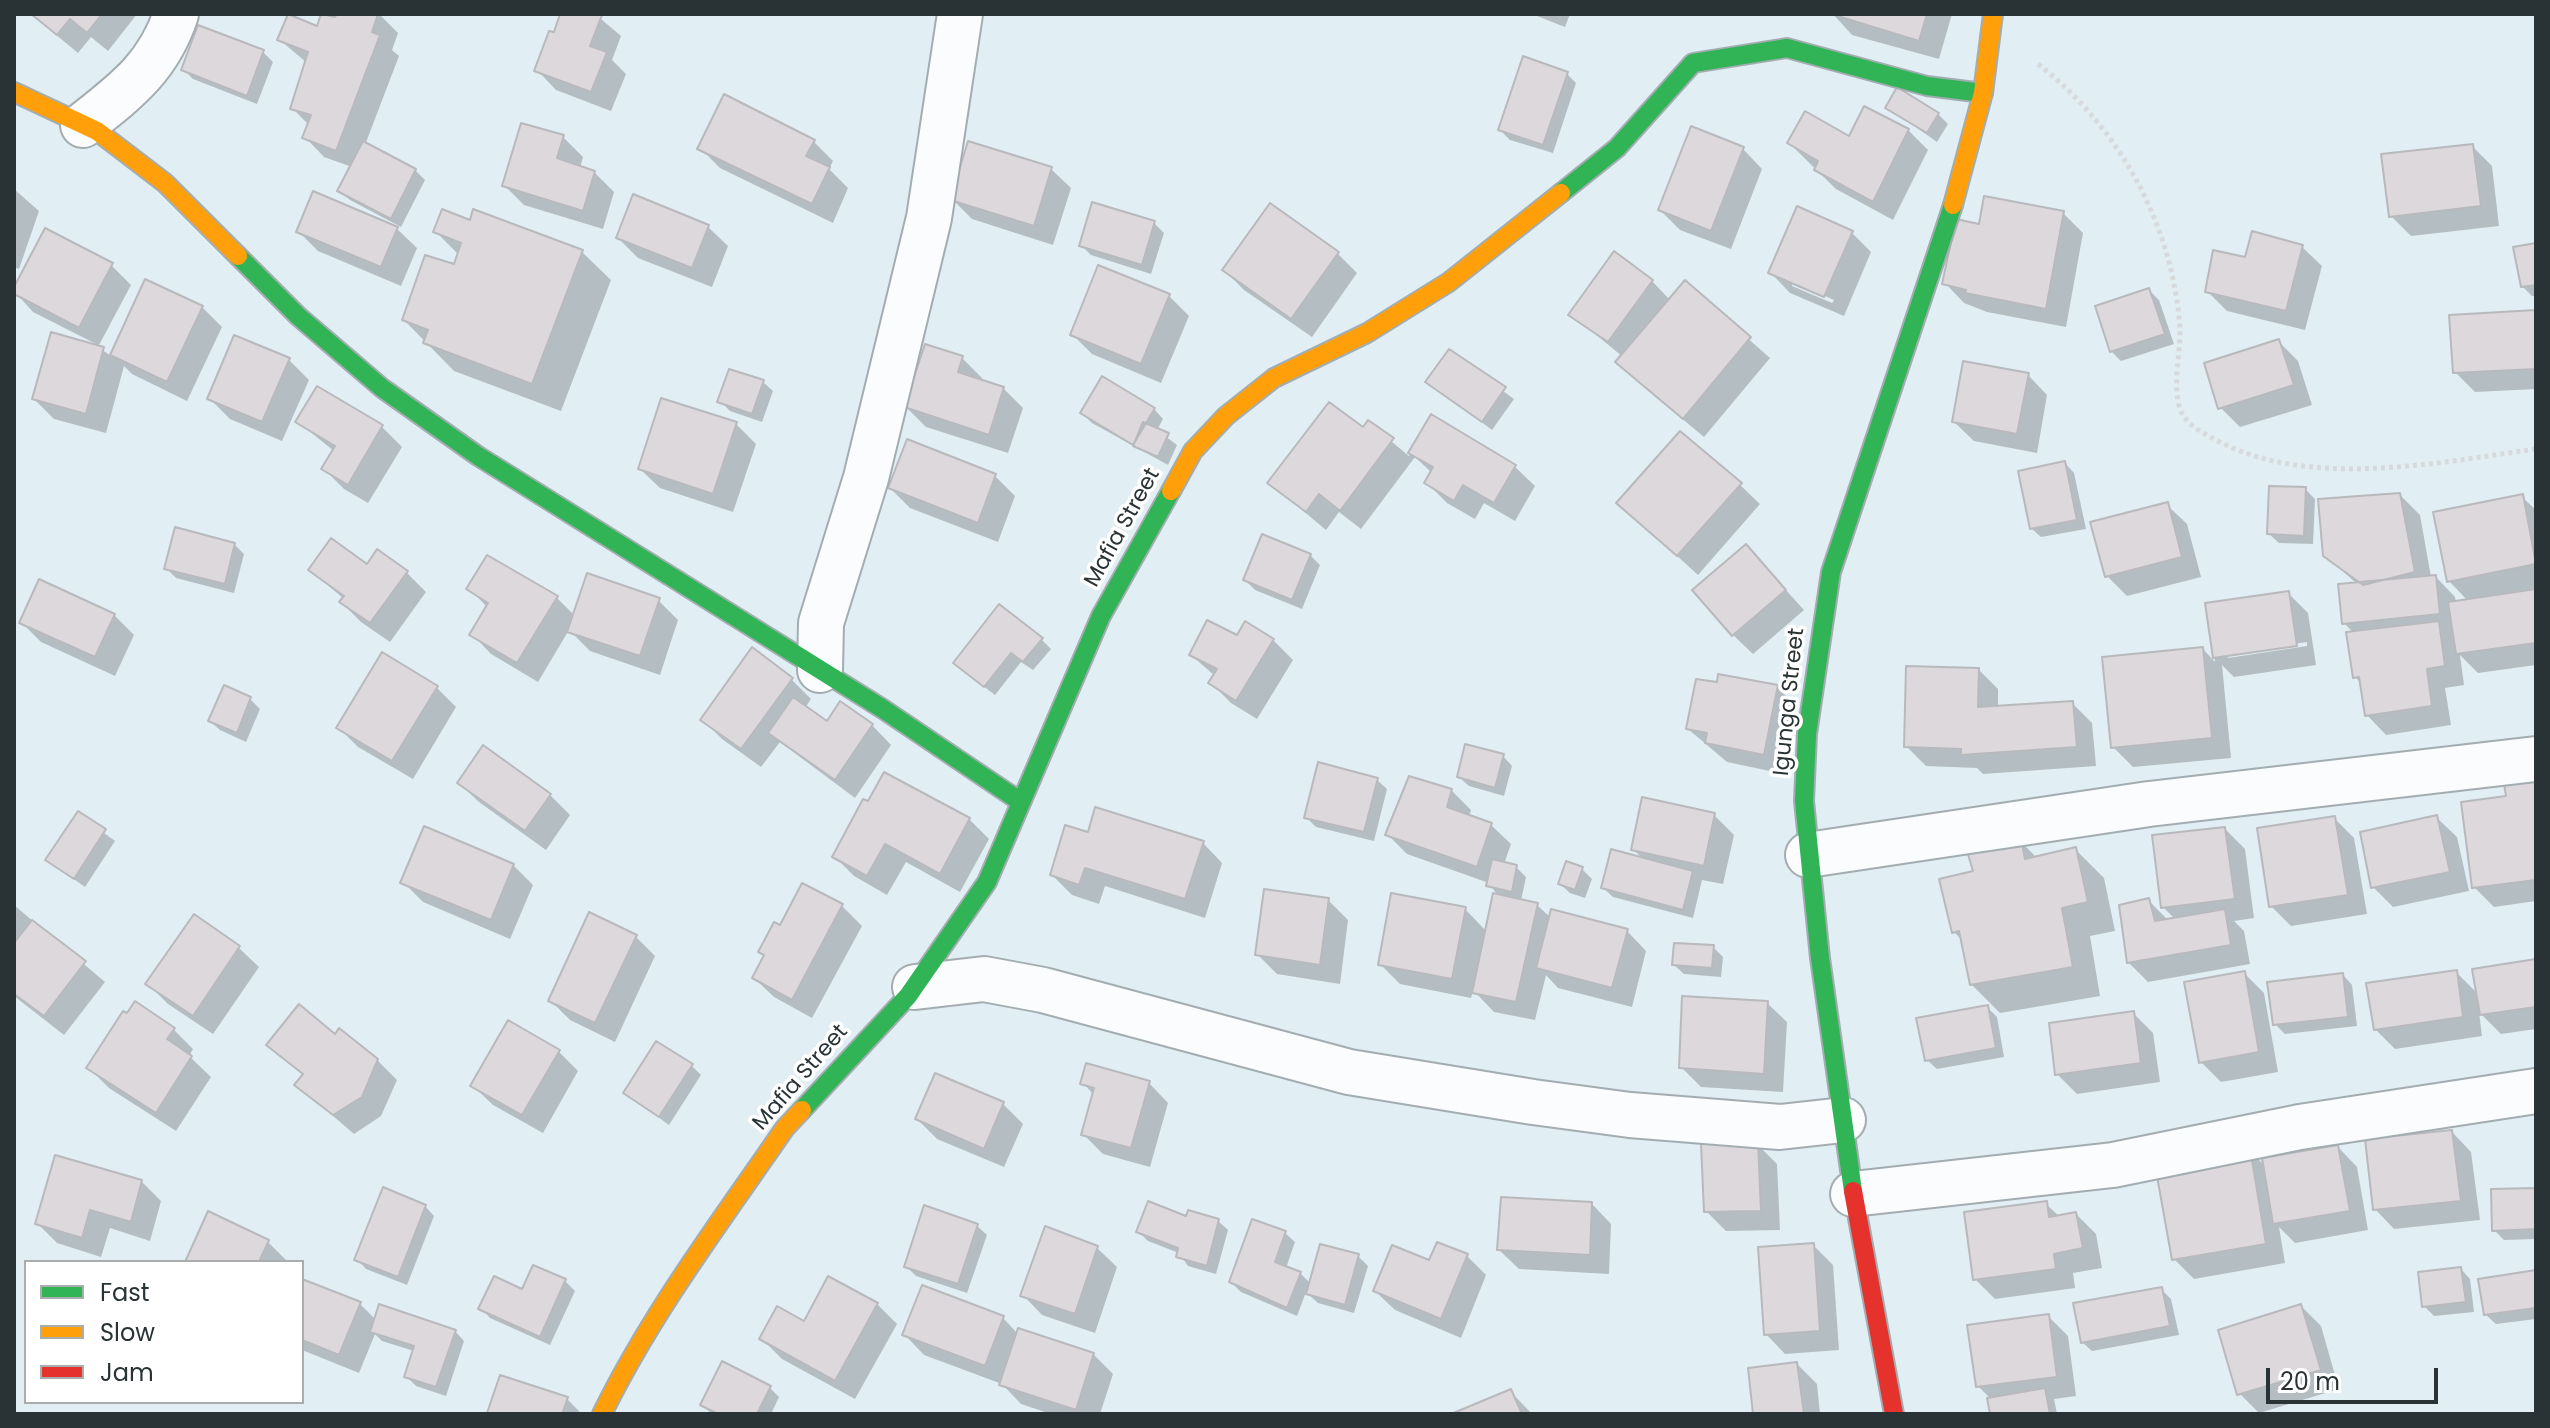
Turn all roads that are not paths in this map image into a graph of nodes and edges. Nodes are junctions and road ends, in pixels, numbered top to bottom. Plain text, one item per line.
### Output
1 (176, 14) edge
2 (960, 14) edge
3 (1993, 22) edge
4 (14, 92) edge
5 (1983, 93) junction
6 (83, 125) junction
7 (820, 670) junction
8 (2536, 759) edge
9 (1021, 802) junction
10 (1808, 855) junction
11 (915, 987) junction
12 (2536, 1091) edge
13 (1843, 1120) junction
14 (1853, 1194) junction
15 (602, 1414) edge
16 (1894, 1414) edge

1 - 6 street
2 - 7 street
3 - 5 street, Igunga Street
4 - 6 street
5 - 9 street, Mafia Street
5 - 10 street, Igunga Street
6 - 7 street
7 - 9 street
8 - 10 street
9 - 11 street, Mafia Street
10 - 13 street, Igunga Street
11 - 13 street
11 - 15 street, Mafia Street
12 - 14 street
13 - 14 street, Igunga Street
14 - 16 street, Igunga Street

